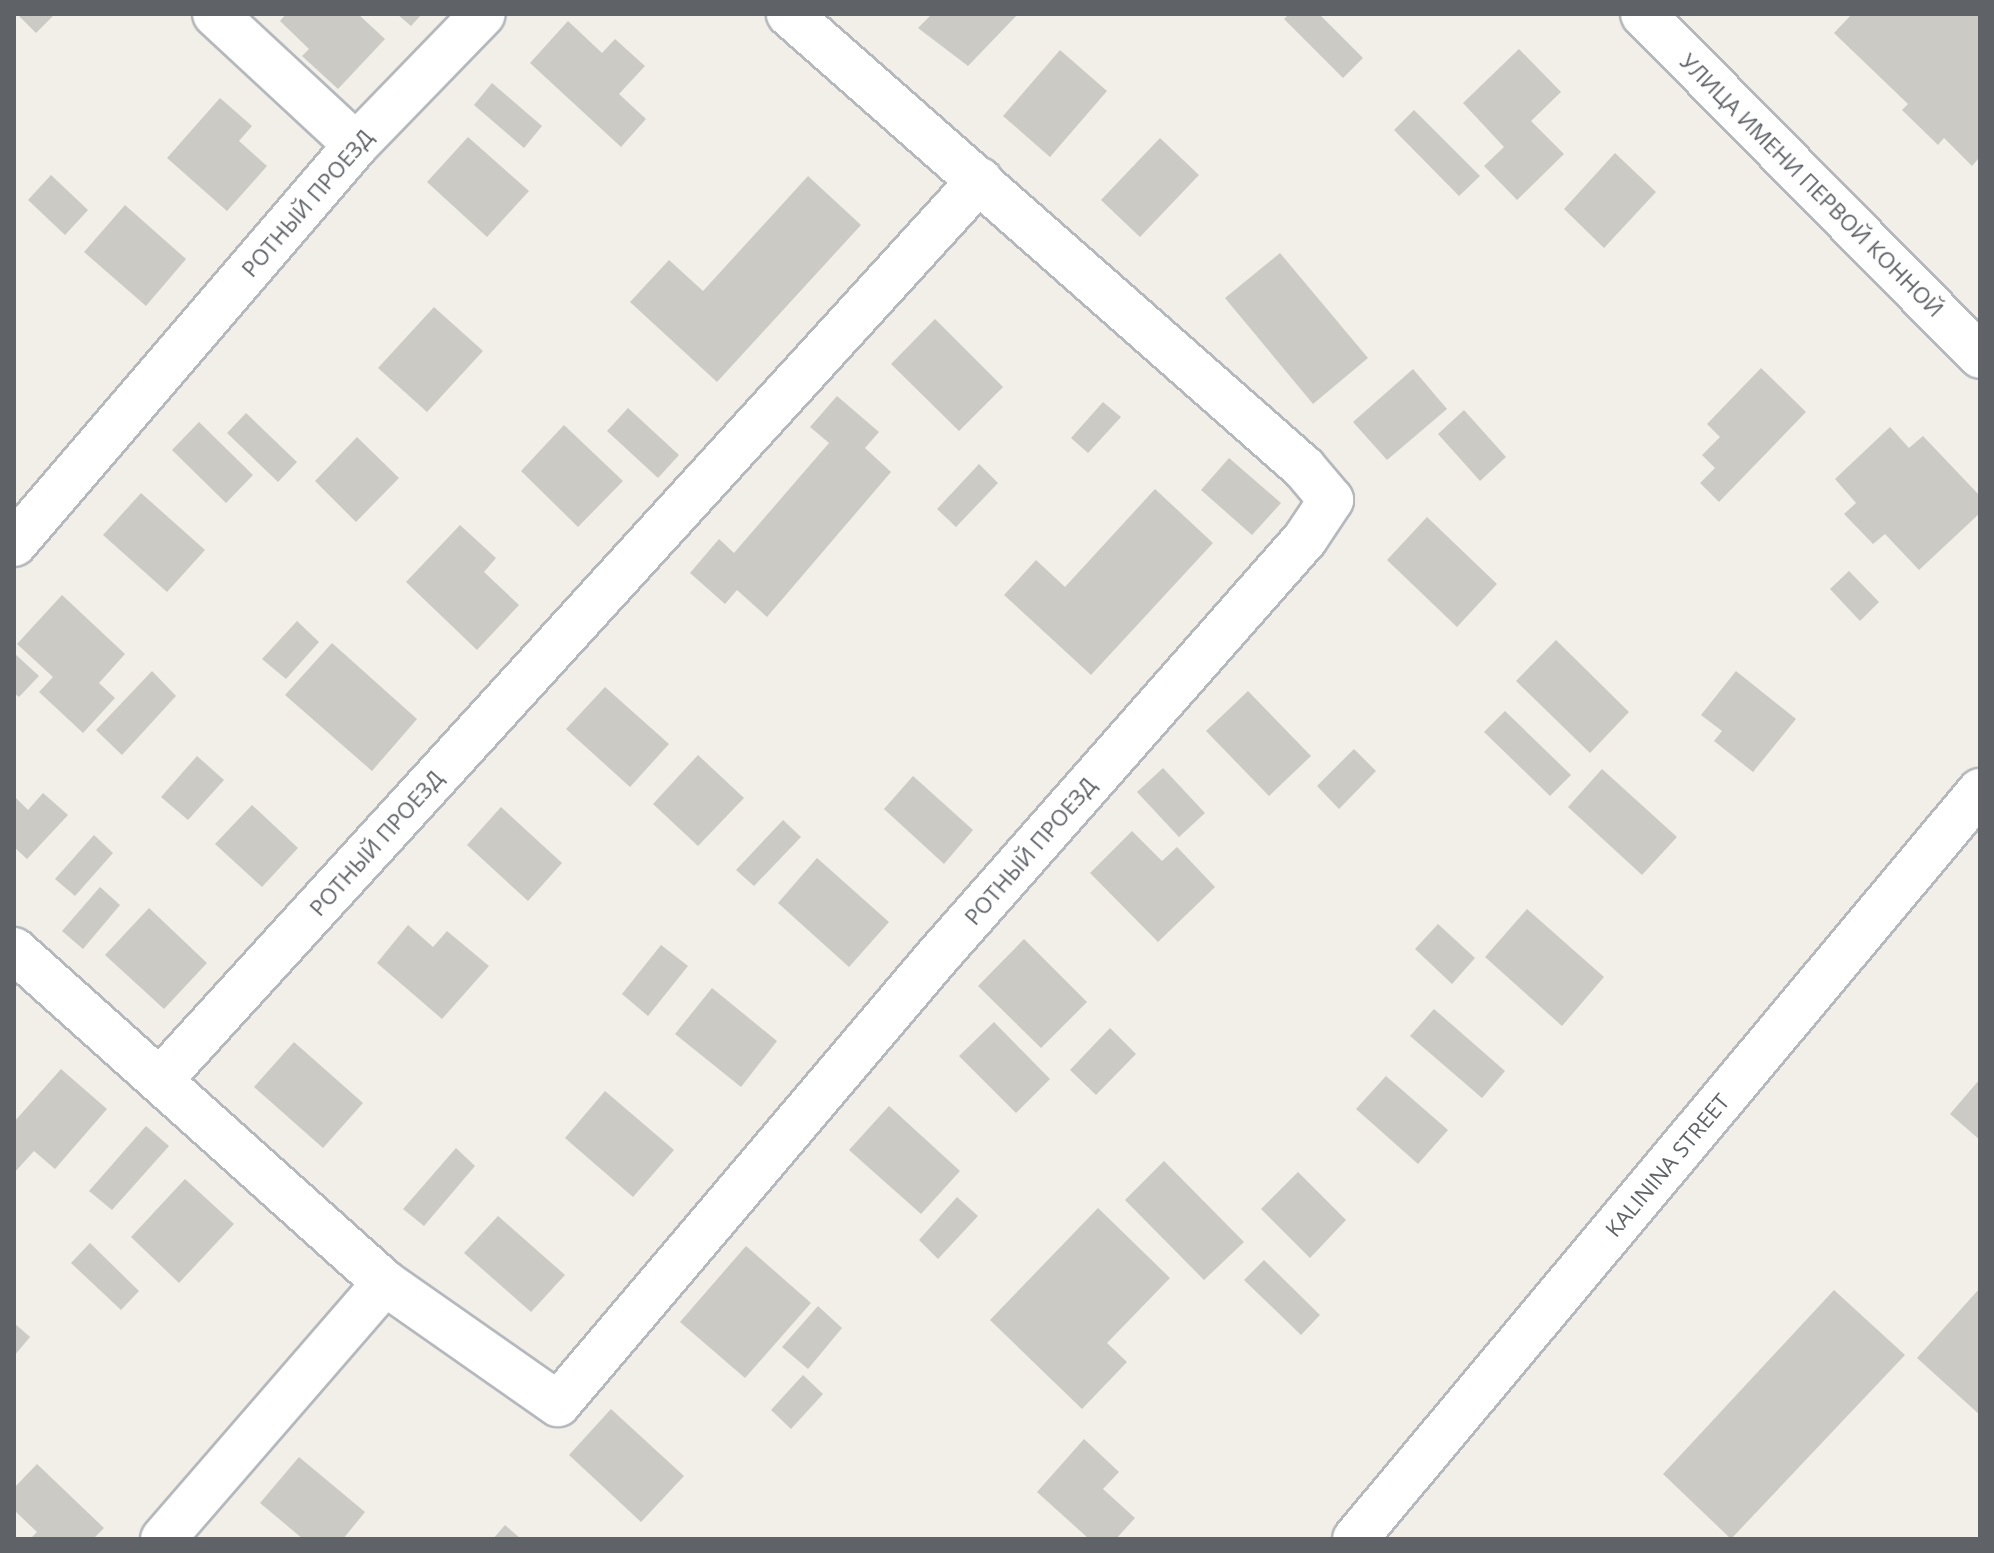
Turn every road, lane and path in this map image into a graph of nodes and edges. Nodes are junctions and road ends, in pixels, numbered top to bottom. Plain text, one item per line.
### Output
1 (215, 14) edge
2 (483, 14) edge
3 (789, 14) edge
4 (1643, 14) edge
5 (356, 145) junction
6 (980, 180) junction
7 (1980, 356) edge
8 (14, 544) edge
9 (1980, 791) edge
10 (14, 950) edge
11 (161, 1079) junction
12 (385, 1283) junction
13 (163, 1539) edge
14 (1355, 1539) edge

1 - 5 street
2 - 5 street, РОТНЫЙ ПРОЕЗД
3 - 6 street, РОТНЫЙ ПРОЕЗД
4 - 7 street, УЛИЦА ИМЕНИ ПЕРВОЙ КОННОЙ
5 - 8 street, РОТНЫЙ ПРОЕЗД
6 - 11 street, РОТНЫЙ ПРОЕЗД
6 - 12 street, РОТНЫЙ ПРОЕЗД
9 - 14 street, KALININA STREET
10 - 11 street, РОТНЫЙ ПРОЕЗД
11 - 12 street, РОТНЫЙ ПРОЕЗД
12 - 13 street

